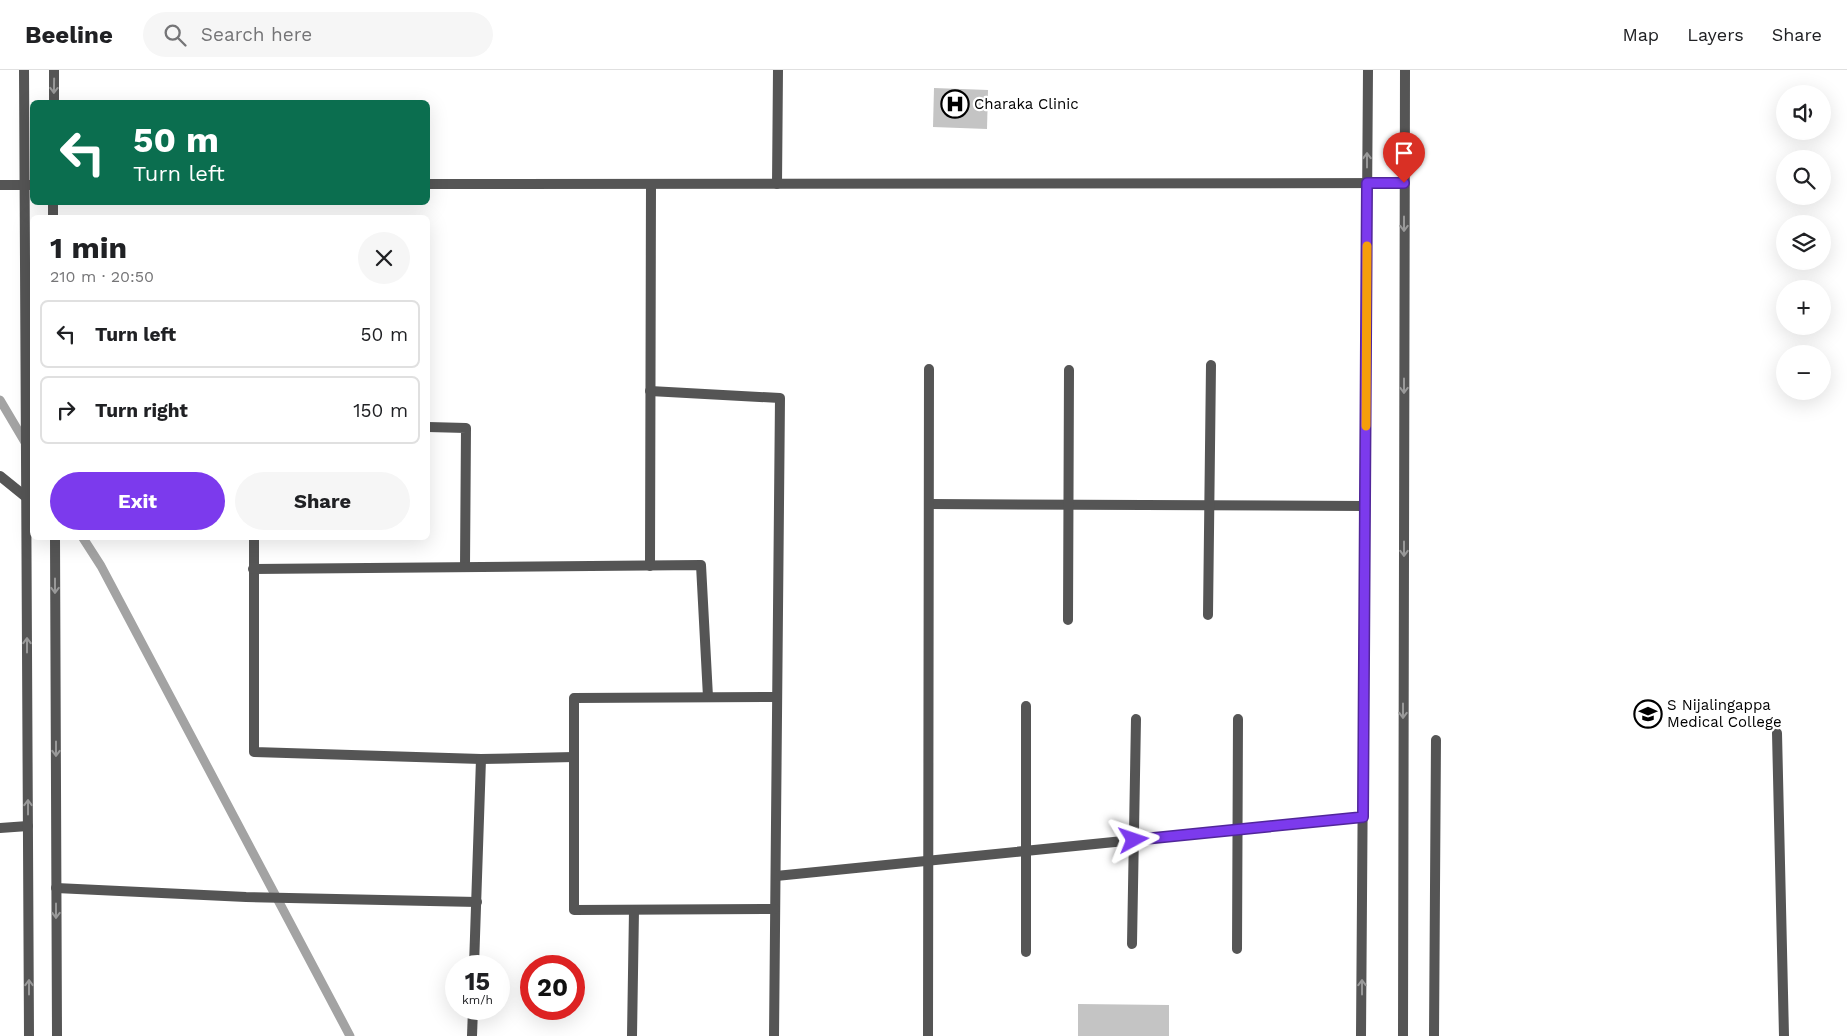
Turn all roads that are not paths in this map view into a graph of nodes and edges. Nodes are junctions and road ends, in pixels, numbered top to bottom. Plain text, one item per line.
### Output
1 (24, 70) edge
2 (54, 70) edge
3 (778, 70) edge
4 (1368, 70) edge
5 (1405, 70) edge
6 (54, 100) edge
7 (1367, 183) junction
8 (1404, 183) junction
9 (430, 184) edge
10 (651, 184) junction
11 (777, 184) junction
12 (0, 185) edge
13 (28, 185) edge
14 (1211, 365) dead end
15 (930, 369) dead end
16 (1069, 370) dead end
17 (650, 391) junction
18 (430, 427) edge
19 (0, 476) edge
20 (26, 497) junction
21 (929, 504) junction
22 (1068, 504) junction
23 (1209, 505) junction
24 (1365, 506) junction
25 (55, 540) edge
26 (254, 540) edge
27 (650, 566) junction
28 (465, 567) junction
29 (253, 569) junction
30 (1208, 616) dead end
31 (1068, 620) dead end
32 (708, 697) junction
33 (777, 697) junction
34 (1026, 706) dead end
35 (1136, 719) dead end
36 (1238, 719) dead end
37 (1776, 733) dead end
38 (1436, 740) dead end
39 (574, 757) junction
40 (481, 759) junction
41 (1363, 817) junction
42 (28, 826) junction
43 (0, 828) edge
44 (1238, 830) junction
45 (1134, 840) junction
46 (1026, 851) junction
47 (928, 860) junction
48 (776, 876) junction
49 (56, 888) junction
50 (476, 902) junction
51 (775, 909) junction
52 (634, 910) junction
53 (1132, 944) dead end
54 (1237, 949) dead end
55 (1026, 952) dead end
56 (474, 955) edge
57 (473, 1020) edge
58 (29, 1036) edge
59 (57, 1036) edge
60 (472, 1036) edge
61 (632, 1036) edge
62 (774, 1036) edge
63 (928, 1036) edge
64 (1361, 1036) edge
65 (1402, 1036) edge
66 (1434, 1036) edge
67 (1784, 1036) edge

1 - 13 street
2 -> 6 street
3 - 11 street
7 -> 4 street
5 - 8 street
7 - 8 street
7 - 11 street
7 - 24 street
8 -> 65 street
9 - 10 street
10 - 11 street
10 - 17 street
12 - 13 street
13 - 20 street
14 - 23 street
15 - 21 street
16 - 22 street
17 - 27 street
17 - 33 street
18 - 28 street
19 - 20 street
42 -> 20 street
21 - 22 street
21 - 47 street
22 - 23 street
22 - 31 street
23 - 24 street
23 - 30 street
24 - 41 street
25 -> 49 street
26 - 29 street
27 - 28 street
27 - 32 street
28 - 29 street
29 - 40 street
32 - 33 street
32 - 39 street
33 - 48 street
34 - 46 street
35 - 45 street
36 - 44 street
37 - 67 street
38 - 66 street
39 - 40 street
39 - 52 street
40 - 50 street
41 - 44 street
64 -> 41 street
42 - 43 street
58 -> 42 street
44 - 45 street
44 - 54 street
45 - 46 street
45 - 53 street
46 - 47 street
46 - 55 street
47 - 48 street
47 - 63 street
48 - 51 street
49 - 50 street
49 -> 59 street
50 - 56 street
51 - 52 street
51 - 62 street
52 - 61 street
57 - 60 street

